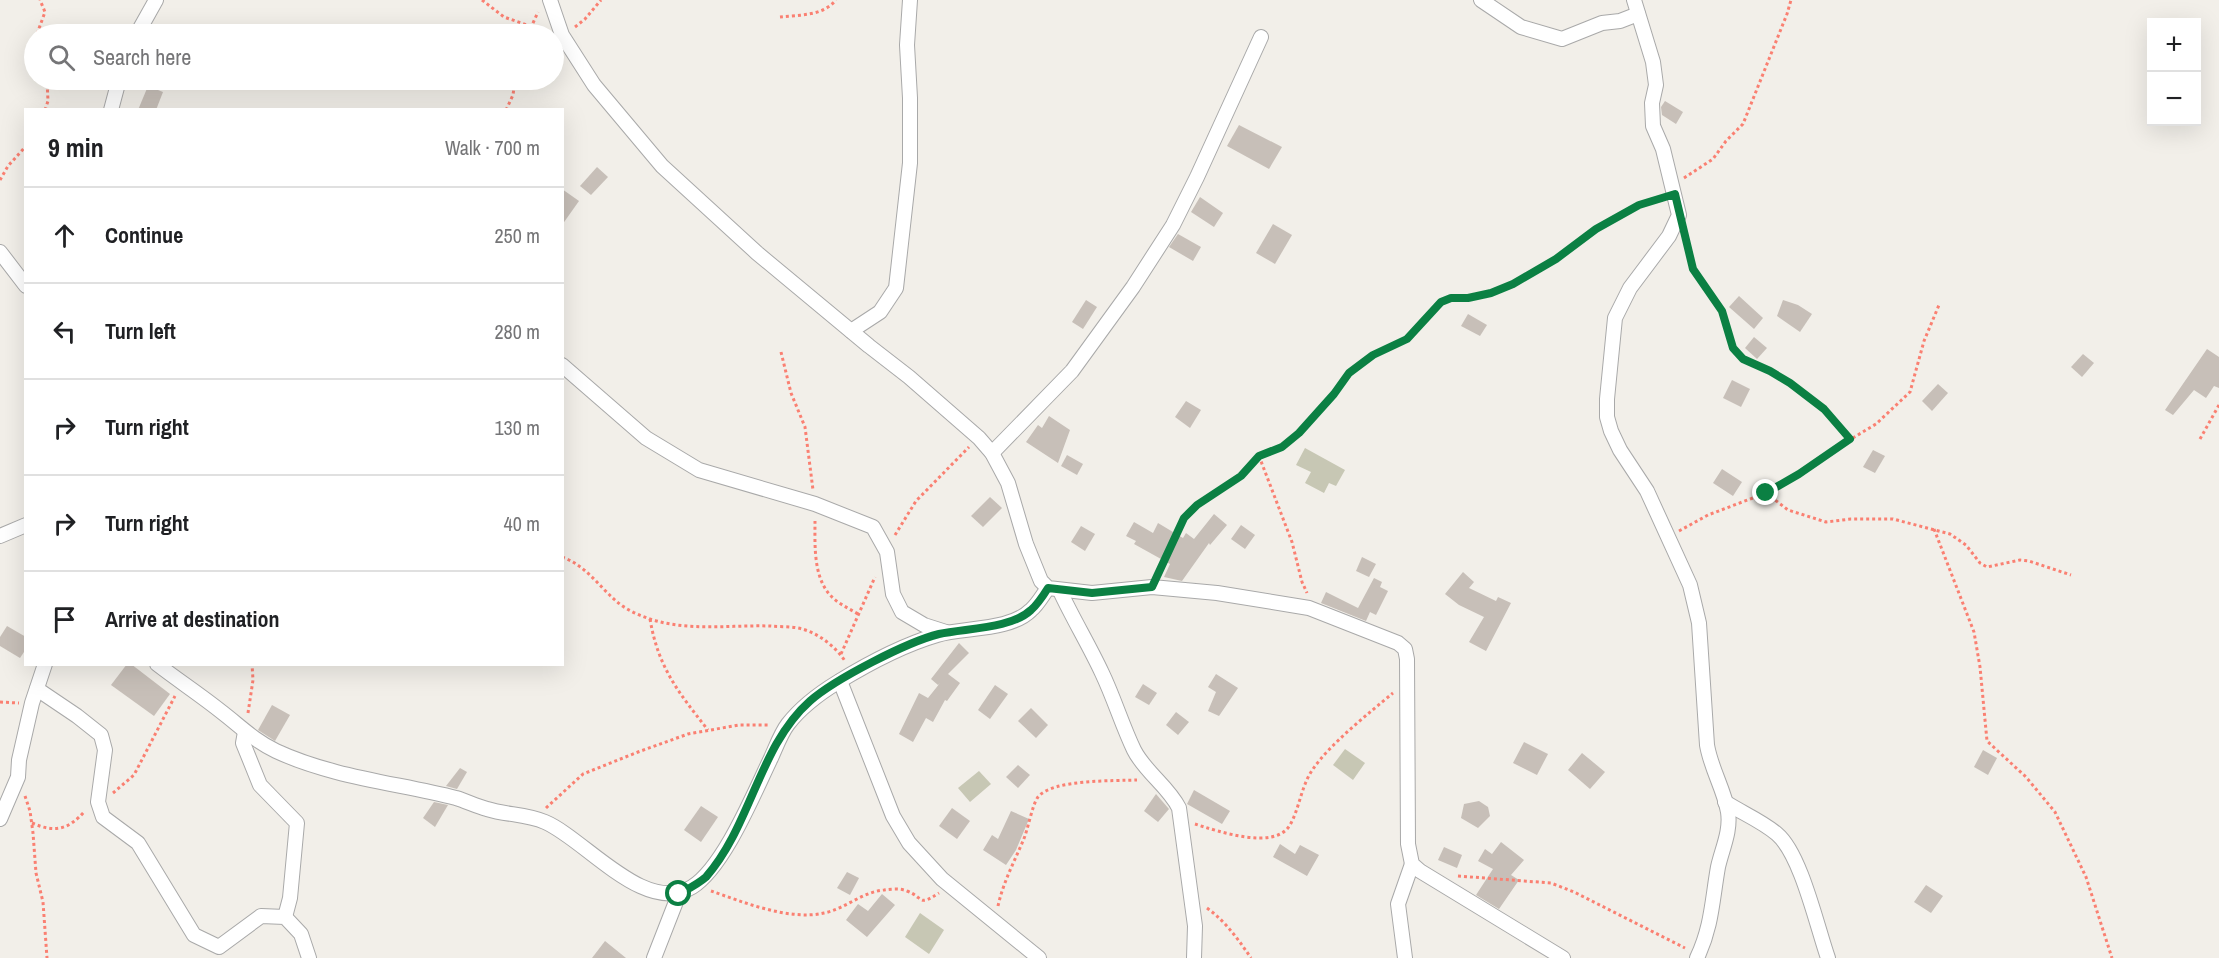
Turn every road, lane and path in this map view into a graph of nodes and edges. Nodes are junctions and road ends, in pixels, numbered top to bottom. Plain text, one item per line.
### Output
1 (40, 0) edge
2 (156, 0) edge
3 (482, 0) edge
4 (601, 0) edge
5 (836, 0) edge
6 (910, 0) edge
7 (1481, 0) edge
8 (1791, 0) edge
9 (545, 3) edge
10 (1636, 7) edge
11 (780, 17) dead end
12 (41, 24) edge
13 (143, 24) edge
14 (523, 24) edge
15 (533, 24) edge
16 (556, 24) edge
17 (564, 34) edge
18 (1261, 37) dead end
19 (564, 38) edge
20 (47, 90) edge
21 (117, 90) edge
22 (514, 90) edge
23 (46, 108) edge
24 (112, 108) edge
25 (507, 108) edge
26 (24, 148) edge
27 (0, 180) edge
28 (1674, 190) junction
29 (1679, 215) junction
30 (0, 252) edge
31 (24, 283) edge
32 (1939, 305) dead end
33 (850, 331) junction
34 (564, 367) edge
35 (2219, 405) edge
36 (979, 438) junction
37 (1850, 439) junction
38 (2200, 439) dead end
39 (992, 453) junction
40 (1259, 456) junction
41 (1766, 493) junction
42 (24, 526) edge
43 (1934, 529) junction
44 (0, 536) edge
45 (1667, 538) junction
46 (887, 552) junction
47 (564, 558) edge
48 (2071, 574) dead end
49 (1152, 587) junction
50 (1054, 590) junction
51 (1316, 611) junction
52 (650, 619) junction
53 (948, 633) junction
54 (841, 654) junction
55 (44, 666) edge
56 (159, 666) edge
57 (252, 666) edge
58 (853, 674) junction
59 (840, 681) junction
60 (1408, 684) junction
61 (37, 689) junction
62 (787, 725) junction
63 (708, 731) junction
64 (245, 732) junction
65 (18, 777) junction
66 (1158, 780) junction
67 (1725, 802) junction
68 (535, 818) junction
69 (0, 819) edge
70 (1182, 820) junction
71 (1412, 864) junction
72 (1456, 876) dead end
73 (694, 886) junction
74 (950, 886) junction
75 (679, 894) junction
76 (1191, 897) junction
77 (285, 917) junction
78 (995, 922) junction
79 (1697, 957) edge
80 (47, 958) edge
81 (309, 958) edge
82 (654, 958) edge
83 (1039, 958) edge
84 (1194, 958) edge
85 (1251, 958) edge
86 (1405, 958) edge
87 (1563, 958) edge
88 (1828, 958) edge
89 (2112, 958) edge

1 - 12 path
2 - 13 street
3 - 14 path
4 - 17 path
5 - 11 path
6 - 33 street
7 - 10 street
8 - 28 path
9 - 15 path
9 - 16 street
10 - 28 street
18 - 39 street
19 - 33 street
20 - 23 path
21 - 24 street
22 - 25 path
26 - 27 path
28 - 29 street
28 - 40 path
29 - 37 path
29 - 45 street
30 - 31 street
32 - 37 path
33 - 36 street
34 - 46 street
35 - 38 path
36 - 39 street
36 - 46 path
37 - 41 path
39 - 50 street
40 - 49 path
40 - 51 path
41 - 43 path
41 - 45 path
42 - 44 street
43 - 48 path
43 - 89 path
45 - 67 street
46 - 53 street
46 - 54 path
47 - 52 path
49 - 50 street
49 - 51 street
50 - 53 street
50 - 66 street
51 - 60 street
52 - 54 path
52 - 63 path
53 - 58 street
54 - 58 path
55 - 61 street
56 - 64 street
57 - 64 path
58 - 59 street
59 - 62 street
59 - 74 street
60 - 70 path
60 - 71 street
61 - 65 street
61 - 77 street
62 - 63 path
62 - 73 street
63 - 68 path
64 - 68 street
64 - 77 street
65 - 69 street
65 - 80 path
66 - 70 street
66 - 78 path
67 - 79 street
67 - 88 street
68 - 75 street
70 - 76 street
71 - 86 street
71 - 87 street
72 - 79 path
73 - 74 path
73 - 75 street
74 - 78 street
75 - 82 street
76 - 84 street
76 - 85 path
77 - 81 street
78 - 83 street

